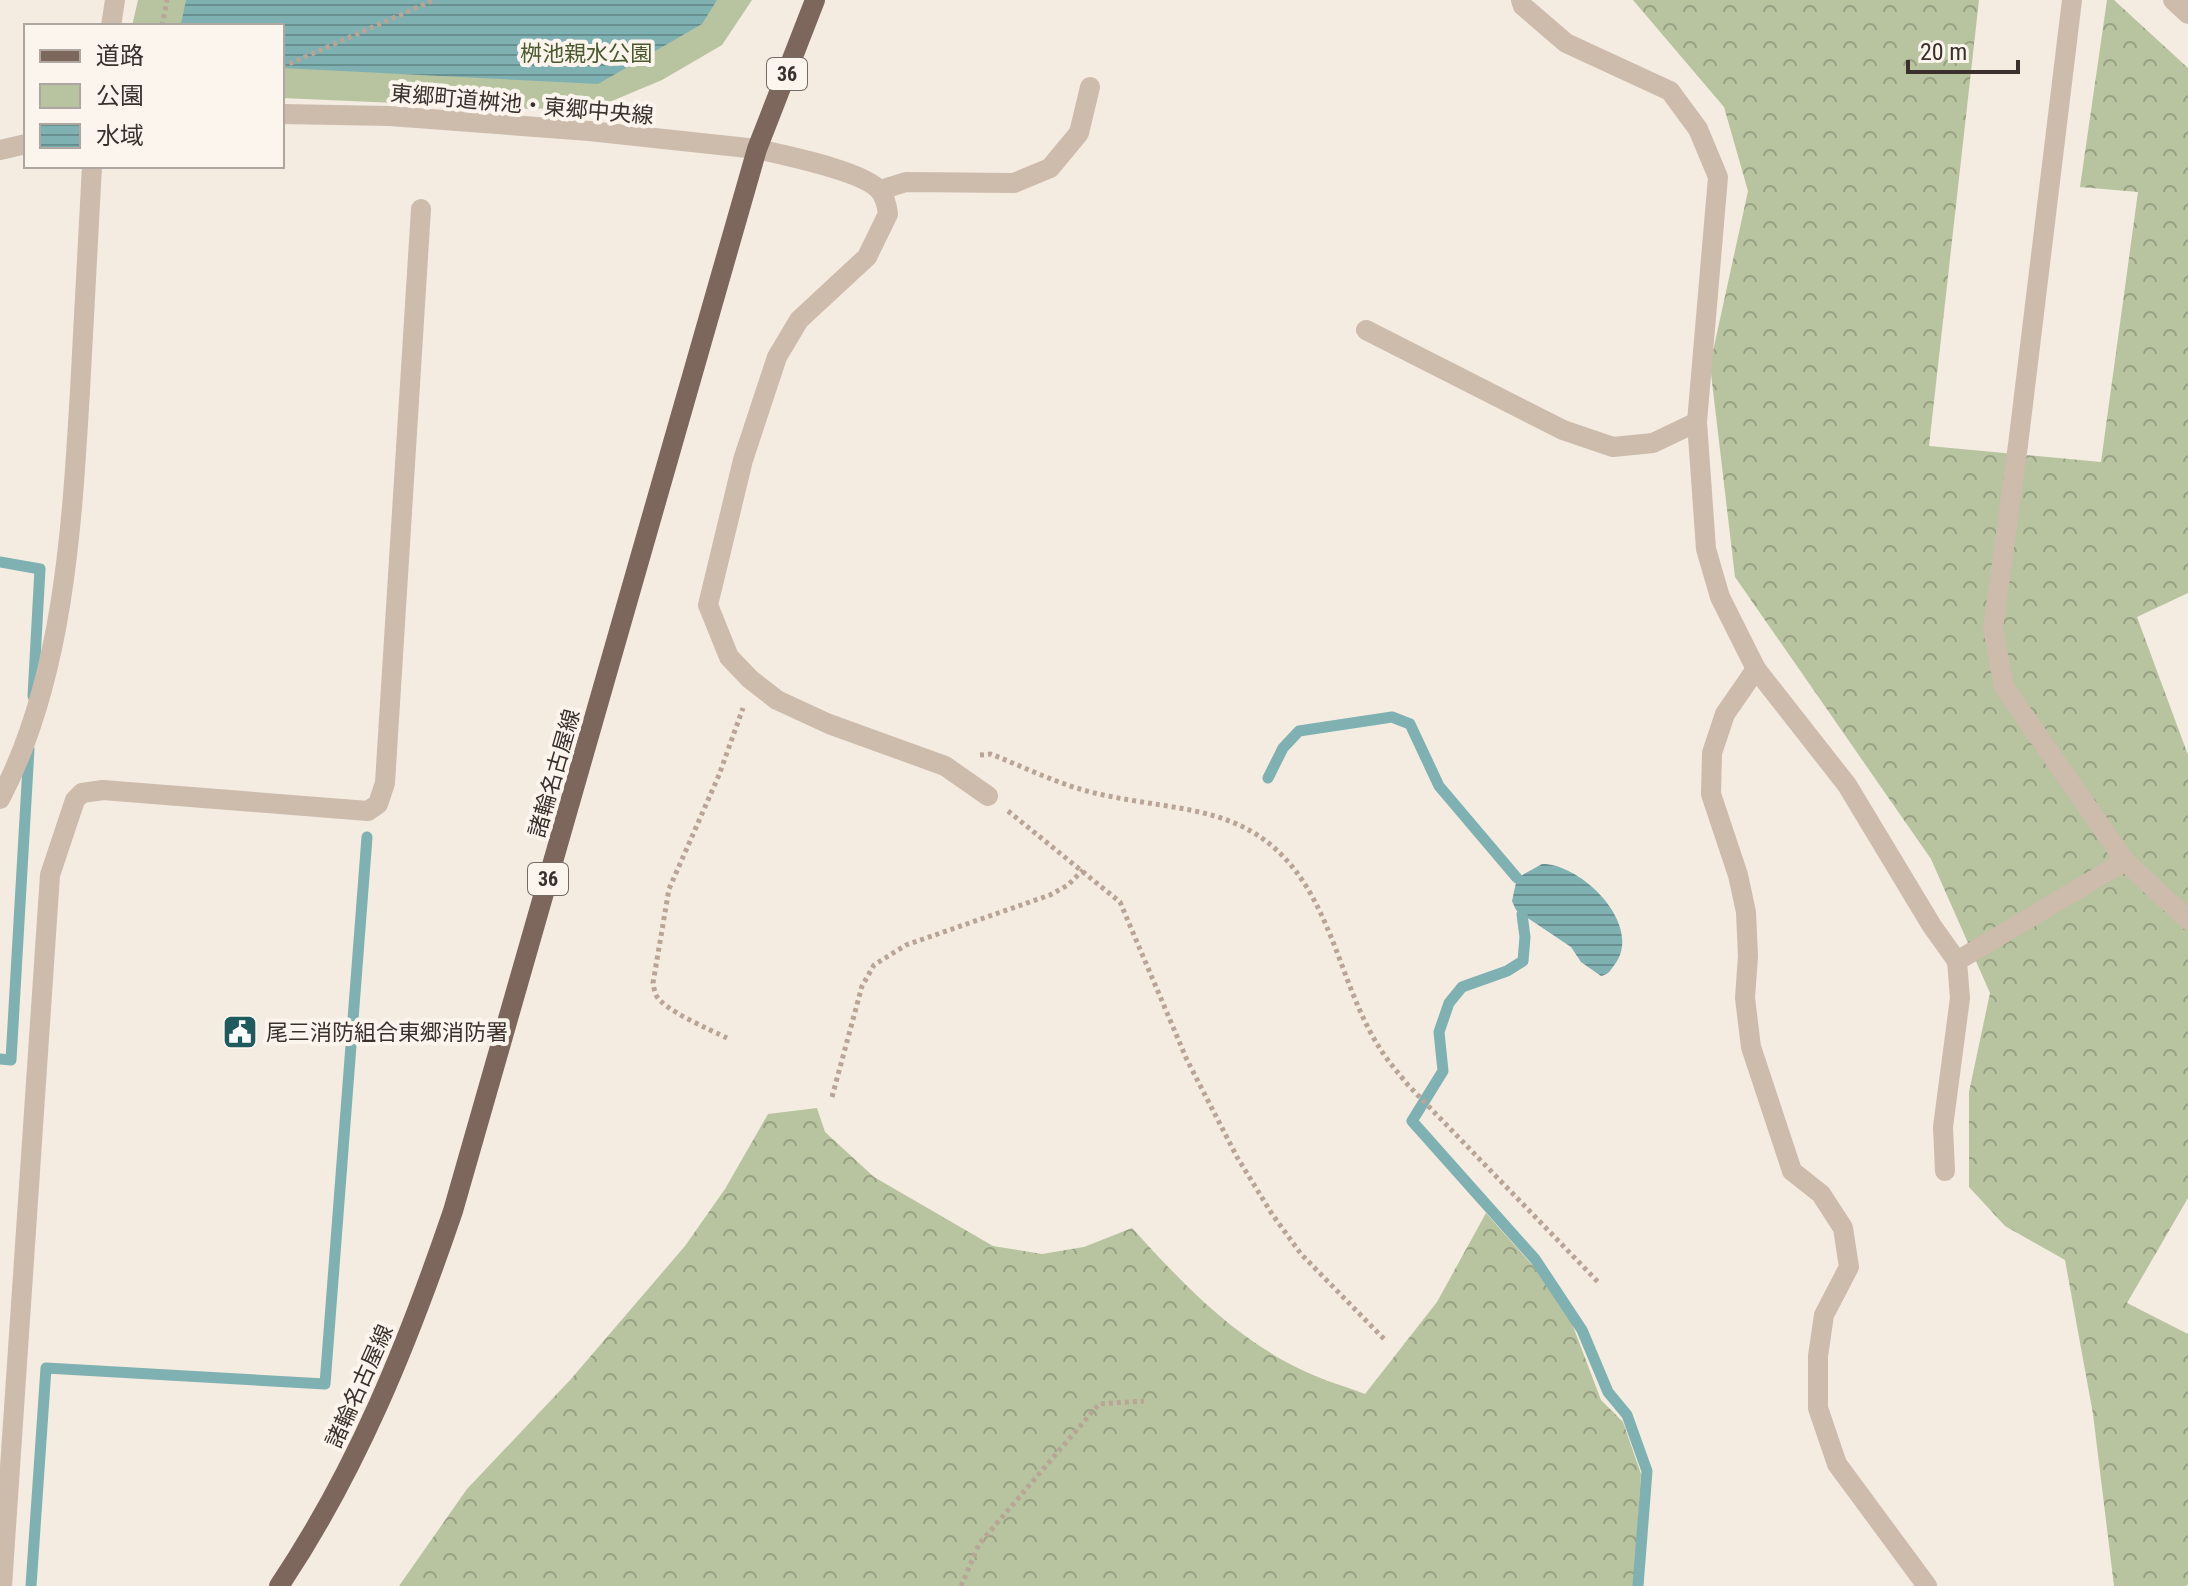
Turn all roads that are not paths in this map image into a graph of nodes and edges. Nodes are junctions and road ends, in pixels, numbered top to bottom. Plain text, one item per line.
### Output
1 (115, 0) edge
2 (815, 0) edge
3 (1521, 0) edge
4 (2072, 0) edge
5 (2173, 0) edge
6 (2188, 14) edge
7 (111, 24) edge
8 (1090, 87) dead end
9 (284, 114) edge
10 (24, 144) edge
11 (757, 149) junction
12 (0, 150) edge
13 (92, 168) edge
14 (880, 190) junction
15 (421, 209) dead end
16 (1366, 330) dead end
17 (1697, 422) junction
18 (1756, 669) junction
19 (1, 793) edge
20 (988, 796) road end
21 (2125, 861) junction
22 (2188, 920) edge
23 (1957, 961) junction
24 (1945, 1171) dead end
25 (9, 1353) edge
26 (2, 1586) edge
27 (279, 1586) edge
28 (1927, 1586) edge

1 - 7 street
2 - 11 main road, 諸輪名古屋線 / 36
3 - 17 street
4 - 21 street
5 - 6 street
8 - 14 street
9 - 11 street, 東郷町道桝池・東郷中央線
10 - 12 street
11 - 14 street, 東郷町道桝池・東郷中央線
11 - 27 main road, 諸輪名古屋線 / 36
13 - 19 street
14 - 20 street
15 - 25 street
16 - 17 street
17 - 18 street
18 - 23 street
18 - 28 street
21 - 22 street
21 - 23 street
23 - 24 street
25 - 26 street

